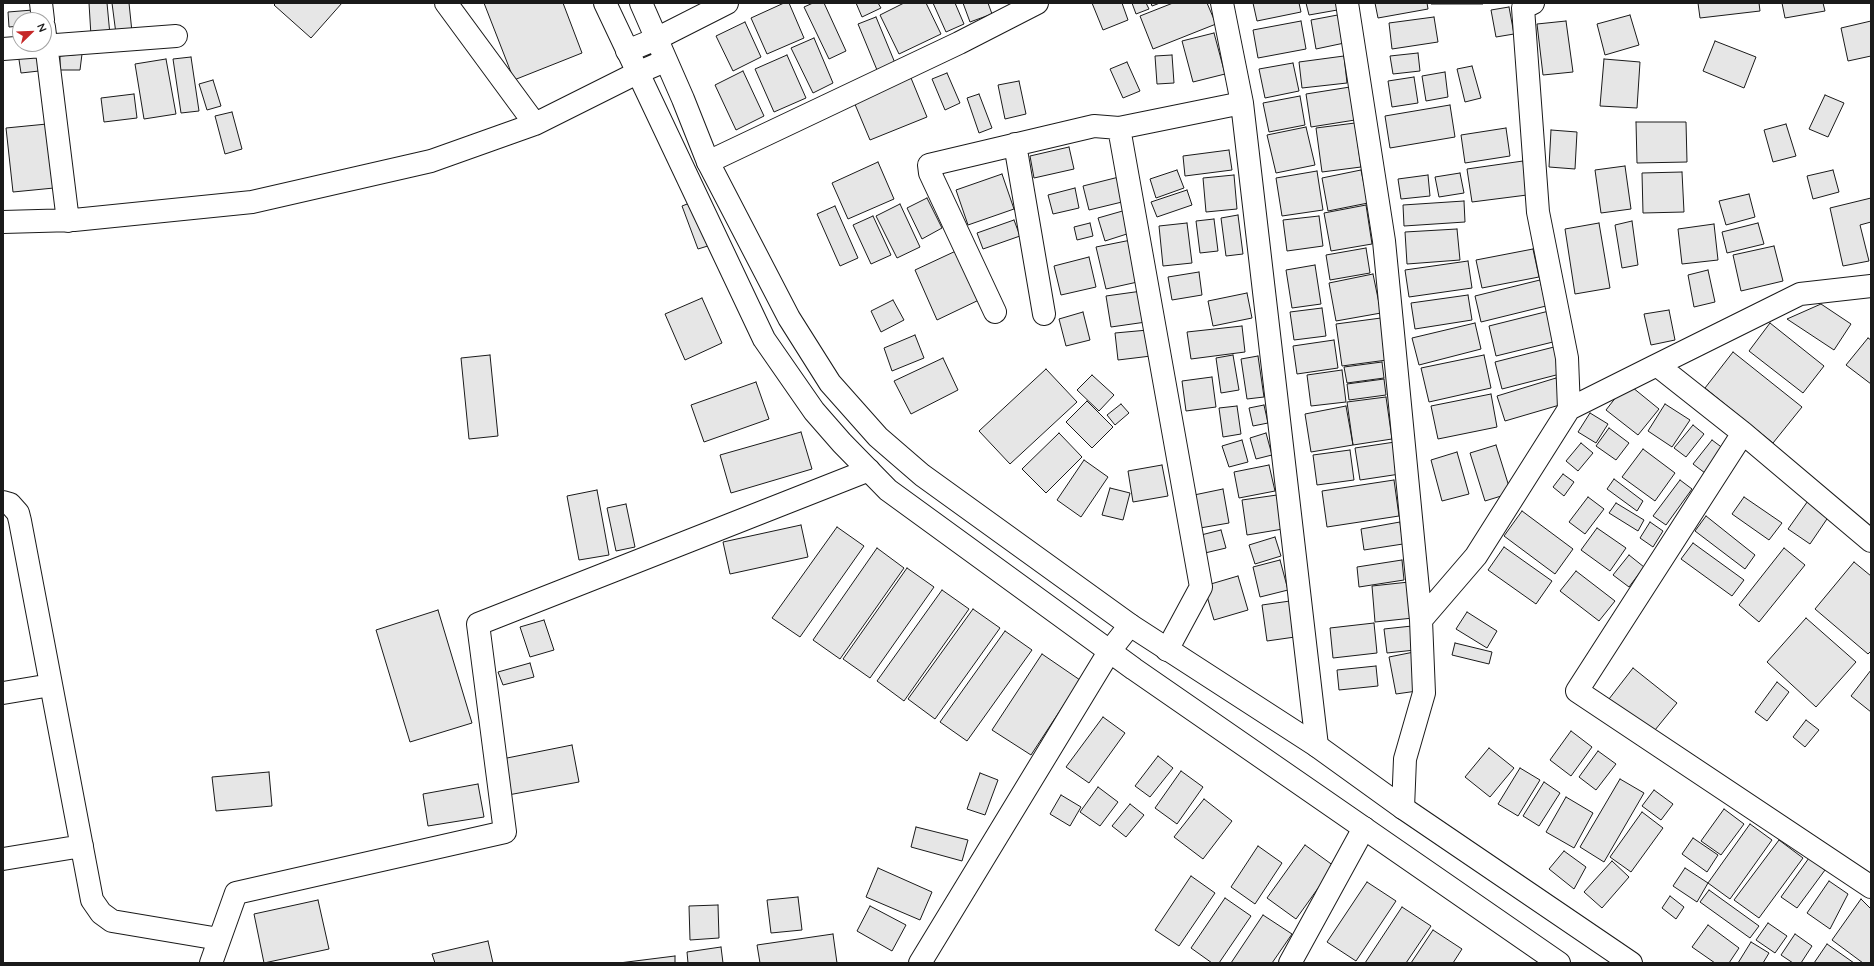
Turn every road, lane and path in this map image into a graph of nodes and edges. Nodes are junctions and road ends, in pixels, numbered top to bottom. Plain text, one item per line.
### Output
1 (446, 3) edge
2 (605, 3) edge
3 (641, 3) edge
4 (727, 3) edge
5 (1037, 3) edge
6 (1222, 3) edge
7 (1347, 3) edge
8 (1533, 3) edge
9 (52, 36) edge
10 (176, 36) dead end
11 (656, 39) junction
12 (627, 51) junction
13 (47, 52) edge
14 (665, 61) junction
15 (637, 73) junction
16 (1242, 103) junction
17 (535, 124) junction
18 (1119, 128) junction
19 (1015, 144) junction
20 (708, 162) junction
21 (68, 221) junction
22 (3, 222) edge
23 (1871, 286) edge
24 (995, 312) dead end
25 (1044, 314) dead end
26 (1657, 365) junction
27 (1569, 409) junction
28 (1743, 433) junction
29 (869, 470) junction
30 (3, 502) edge
31 (1871, 542) edge
32 (1421, 620) junction
33 (1130, 625) junction
34 (1167, 650) junction
35 (1109, 652) junction
36 (51, 685) junction
37 (3, 693) edge
38 (1317, 746) junction
39 (1403, 808) junction
40 (1364, 828) junction
41 (82, 846) junction
42 (3, 859) edge
43 (1871, 886) edge
44 (219, 939) junction
45 (210, 963) edge
46 (920, 963) edge
47 (1290, 963) edge
48 (1559, 963) edge
49 (1631, 963) edge

1 - 17 street
2 - 12 street
3 - 11 street
4 - 11 street
5 - 20 street
6 - 16 street
7 - 32 street
8 - 27 street
9 - 10 street
11 - 12 street
11 - 14 street
12 - 15 street
13 - 21 street
14 - 15 street
14 - 20 street
15 - 17 street
15 - 29 street
16 - 18 street
16 - 38 street
17 - 21 street
18 - 19 street
18 - 34 street
19 - 24 street
19 - 25 street
20 - 33 street
21 - 22 street
23 - 26 street
26 - 27 street
26 - 28 street
27 - 32 street
28 - 31 street
28 - 43 street
29 - 35 street
29 - 44 street
30 - 36 street
32 - 39 street
33 - 34 street
33 - 35 street
34 - 38 street
35 - 40 street
35 - 46 street
36 - 37 street
36 - 41 street
38 - 39 street
39 - 49 street
40 - 47 street
40 - 48 street
41 - 42 street
41 - 44 street
44 - 45 street

